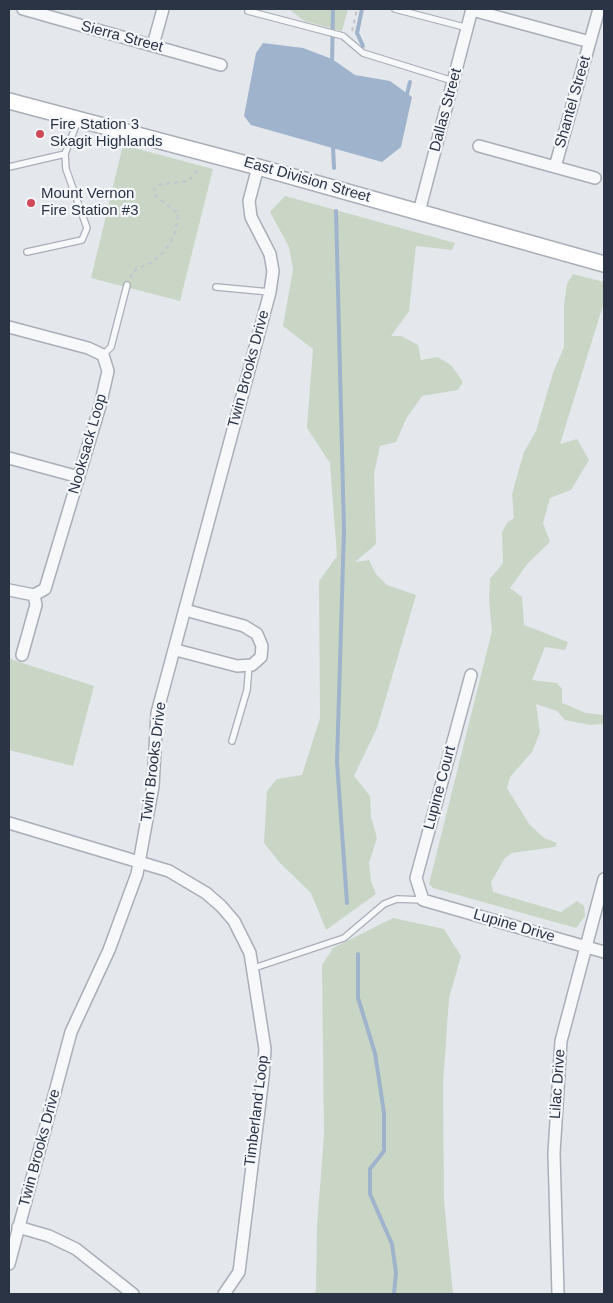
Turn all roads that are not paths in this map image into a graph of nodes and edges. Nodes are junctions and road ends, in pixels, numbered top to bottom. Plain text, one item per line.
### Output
1 (23, 9) edge
2 (164, 9) edge
3 (395, 9) edge
4 (599, 9) edge
5 (472, 10) edge
6 (248, 11) dead end
7 (468, 28) junction
8 (590, 42) junction
9 (153, 45) junction
10 (221, 65) dead end
11 (453, 81) junction
12 (9, 102) edge
13 (78, 120) junction
14 (479, 146) dead end
15 (65, 154) junction
16 (9, 167) edge
17 (258, 167) junction
18 (555, 167) junction
19 (595, 178) dead end
20 (418, 212) junction
21 (27, 252) dead end
22 (604, 264) edge
23 (127, 285) road end
24 (216, 287) dead end
25 (270, 292) junction
26 (9, 327) edge
27 (103, 355) junction
28 (9, 458) edge
29 (79, 477) junction
30 (9, 590) edge
31 (34, 595) junction
32 (185, 610) junction
33 (176, 650) junction
34 (22, 654) dead end
35 (249, 665) junction
36 (471, 675) dead end
37 (232, 741) dead end
38 (9, 823) edge
39 (139, 863) junction
40 (604, 878) edge
41 (424, 900) junction
42 (586, 947) junction
43 (604, 952) edge
44 (254, 968) junction
45 (18, 1227) junction
46 (9, 1264) edge
47 (133, 1294) edge
48 (224, 1294) edge
49 (558, 1294) edge

1 - 9 street, Sierra Street
2 - 9 street
3 - 7 lane
4 - 8 street, Shantel Street
5 - 7 street, Dallas Street
5 - 8 street
6 - 11 lane
7 - 11 street, Dallas Street
8 - 18 street, Shantel Street
9 - 10 street, Sierra Street
11 - 20 street, Dallas Street
12 - 13 street, East Division Street
13 - 15 lane
13 - 17 street, East Division Street
14 - 18 street
15 - 16 lane
15 - 21 lane
17 - 20 street, East Division Street
17 - 25 street, Twin Brooks Drive
18 - 19 street
20 - 22 street, East Division Street
23 - 27 lane
24 - 25 lane
25 - 32 street, Twin Brooks Drive
26 - 27 street
27 - 29 street, Nooksack Loop
28 - 29 street
29 - 31 street, Nooksack Loop
30 - 31 street
31 - 34 street
32 - 33 street, Twin Brooks Drive
32 - 35 street
33 - 35 street
33 - 39 street, Twin Brooks Drive
35 - 37 lane
36 - 41 street, Lupine Court
38 - 39 street, Timberland Loop
39 - 44 street, Timberland Loop
39 - 45 street, Twin Brooks Drive
40 - 42 street, Lilac Drive
41 - 42 street, Lupine Drive
41 - 44 lane
42 - 43 street, Lupine Drive
42 - 49 street, Lilac Drive
44 - 48 street, Timberland Loop
45 - 46 street, Twin Brooks Drive
45 - 47 street

